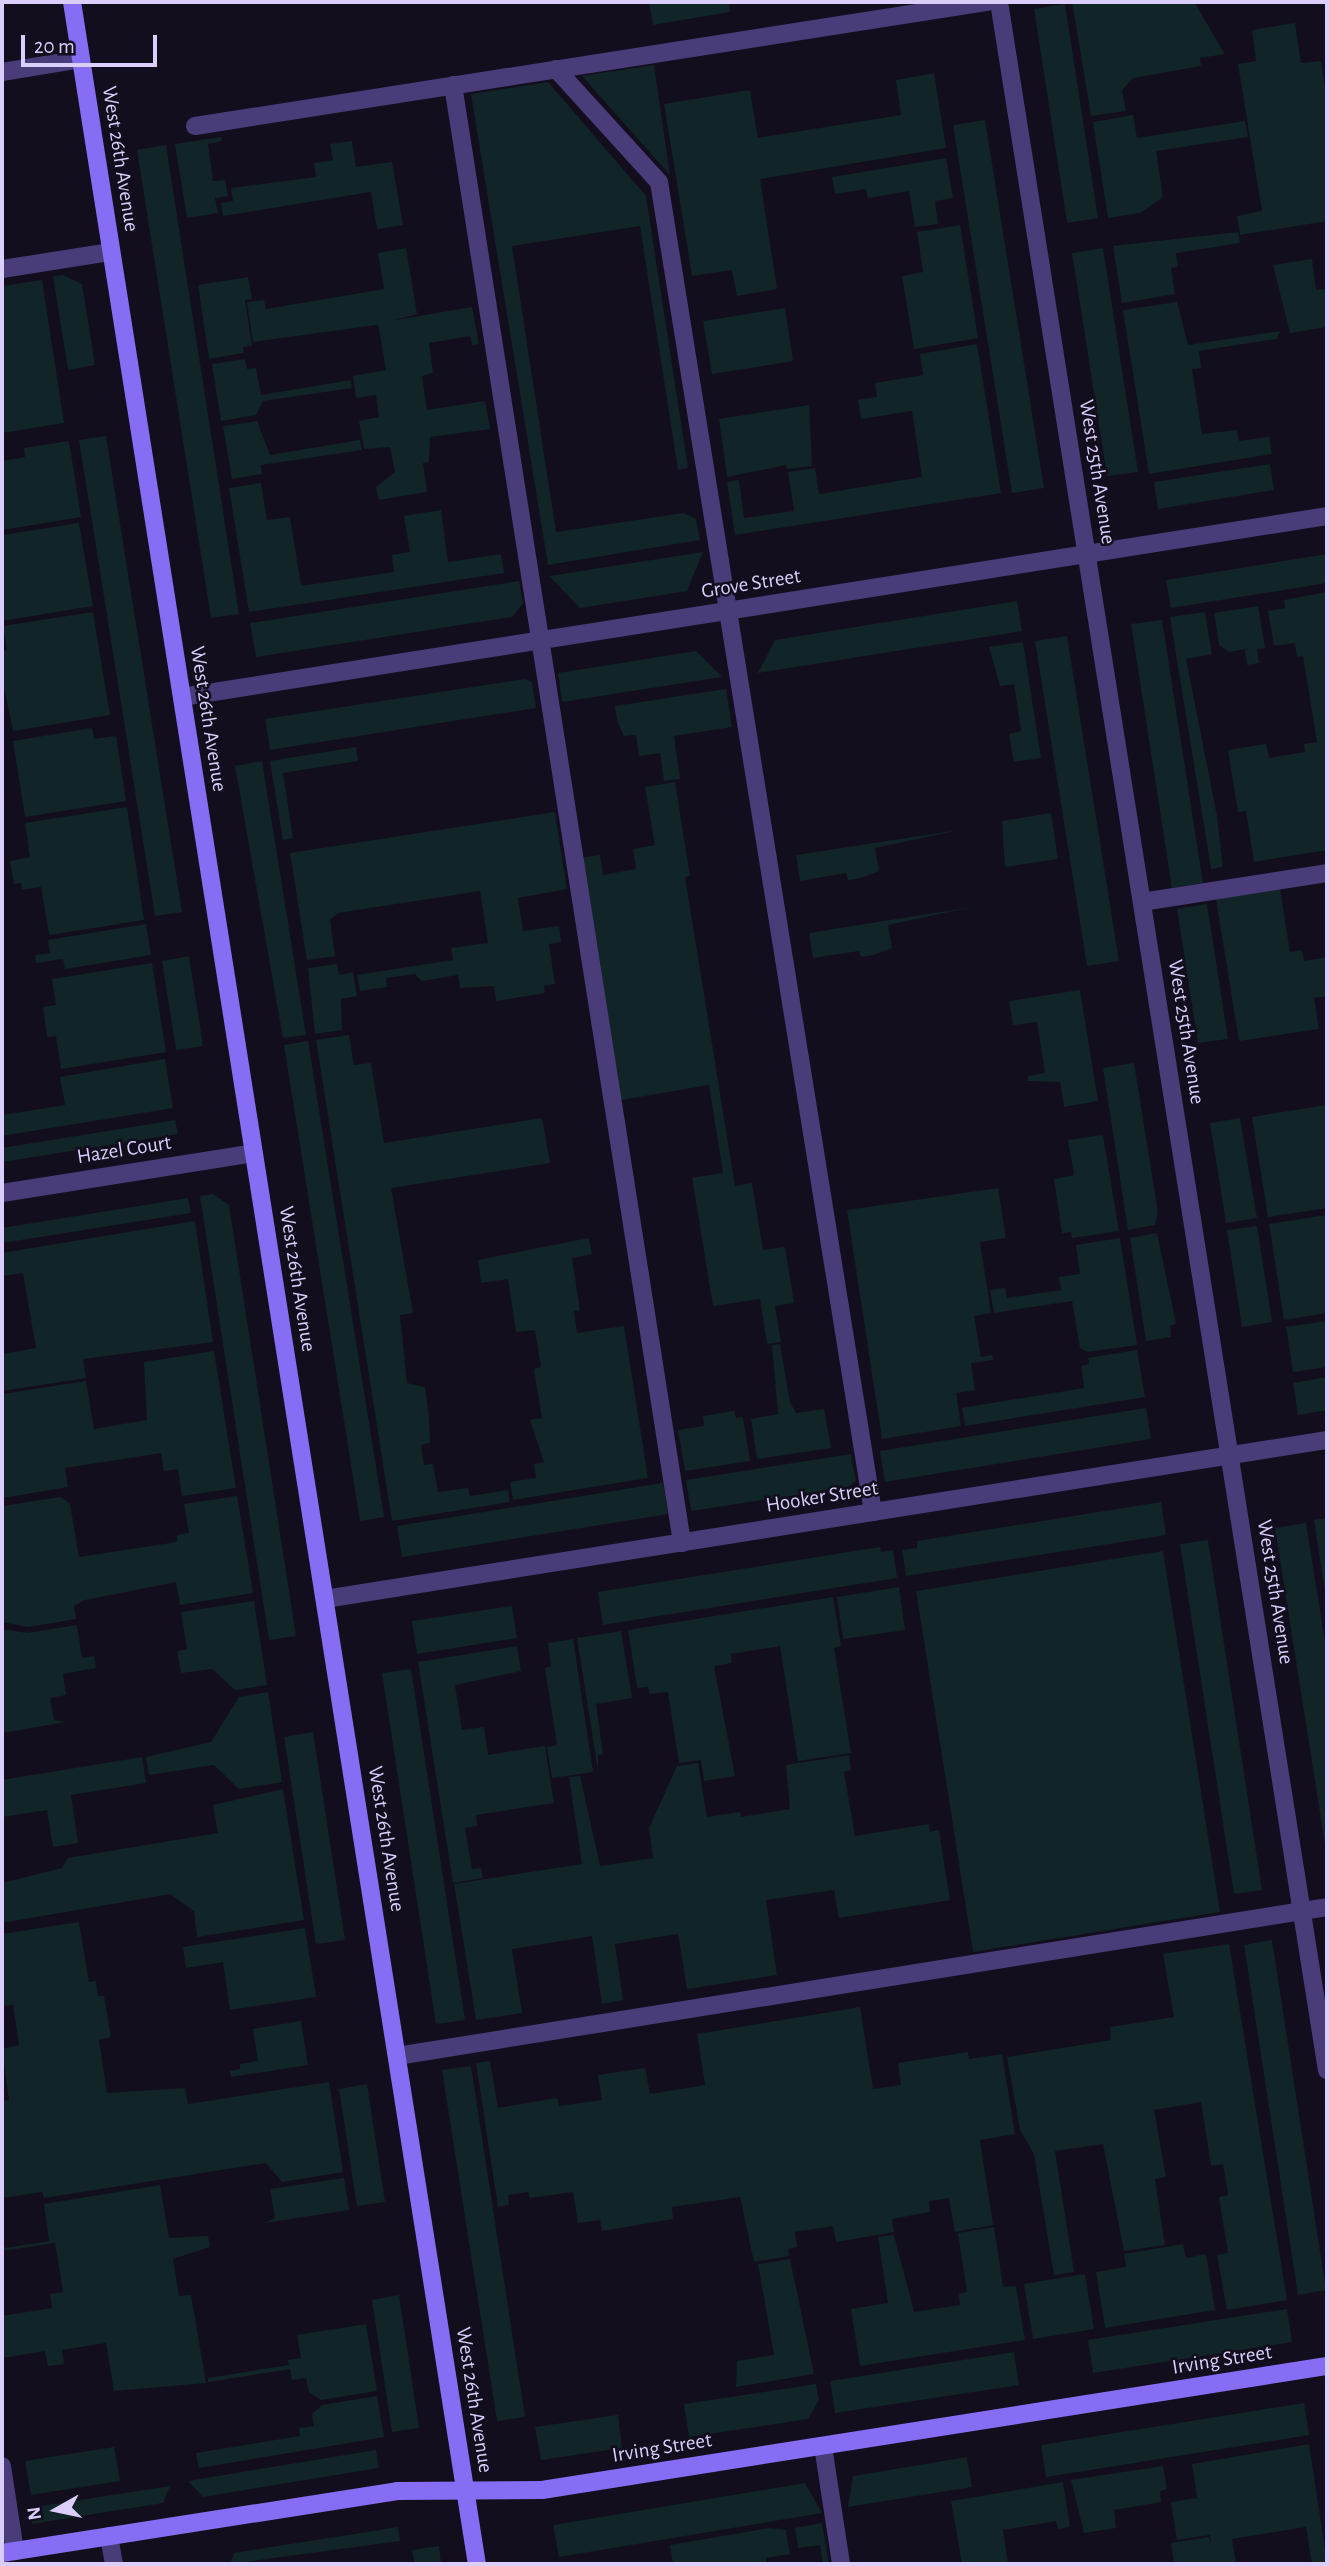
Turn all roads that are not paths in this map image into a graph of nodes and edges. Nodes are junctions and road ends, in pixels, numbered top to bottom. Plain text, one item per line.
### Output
1 (72, 2) edge
2 (988, 2) edge
3 (999, 2) edge
4 (81, 59) junction
5 (556, 69) junction
6 (2, 72) edge
7 (453, 85) junction
8 (195, 126) dead end
9 (111, 252) junction
10 (2, 269) edge
11 (1327, 516) edge
12 (1087, 554) junction
13 (729, 610) junction
14 (539, 640) junction
15 (182, 697) junction
16 (1327, 873) edge
17 (1142, 902) junction
18 (254, 1153) junction
19 (2, 1193) edge
20 (1327, 1440) edge
21 (1230, 1456) junction
22 (873, 1512) junction
23 (682, 1543) junction
24 (325, 1599) junction
25 (1327, 1907) edge
26 (1302, 1911) junction
27 (397, 2056) junction
28 (1327, 2070) edge
29 (1327, 2366) edge
30 (823, 2446) junction
31 (2, 2466) edge
32 (465, 2491) junction
33 (109, 2536) junction
34 (8, 2552) edge
35 (114, 2564) edge
36 (477, 2564) edge
37 (841, 2564) edge

1 - 4 street, West 26th Avenue
2 - 5 street
3 - 12 street, West 25th Avenue
4 - 6 street
4 - 9 street, West 26th Avenue
5 - 7 street
5 - 13 street
7 - 8 street
7 - 14 street
9 - 10 street
9 - 15 street, West 26th Avenue
11 - 12 street, Grove Street
12 - 13 street, Grove Street
12 - 17 street, West 25th Avenue
13 - 14 street, Grove Street
13 - 22 street
14 - 15 street, Grove Street
14 - 23 street
15 - 18 street, West 26th Avenue
16 - 17 street
17 - 21 street, West 25th Avenue
18 - 19 street, Hazel Court
18 - 24 street, West 26th Avenue
20 - 21 street, Hooker Street
21 - 22 street, Hooker Street
21 - 26 street, West 25th Avenue
22 - 23 street, Hooker Street
23 - 24 street, Hooker Street
24 - 27 street, West 26th Avenue
25 - 26 street
26 - 27 street
26 - 28 street, West 25th Avenue
27 - 32 street, West 26th Avenue
29 - 30 street, Irving Street
30 - 32 street, Irving Street
30 - 37 street
31 - 34 street
32 - 33 street, Irving Street
32 - 36 street, West 26th Avenue
33 - 34 street, Irving Street
33 - 35 street

